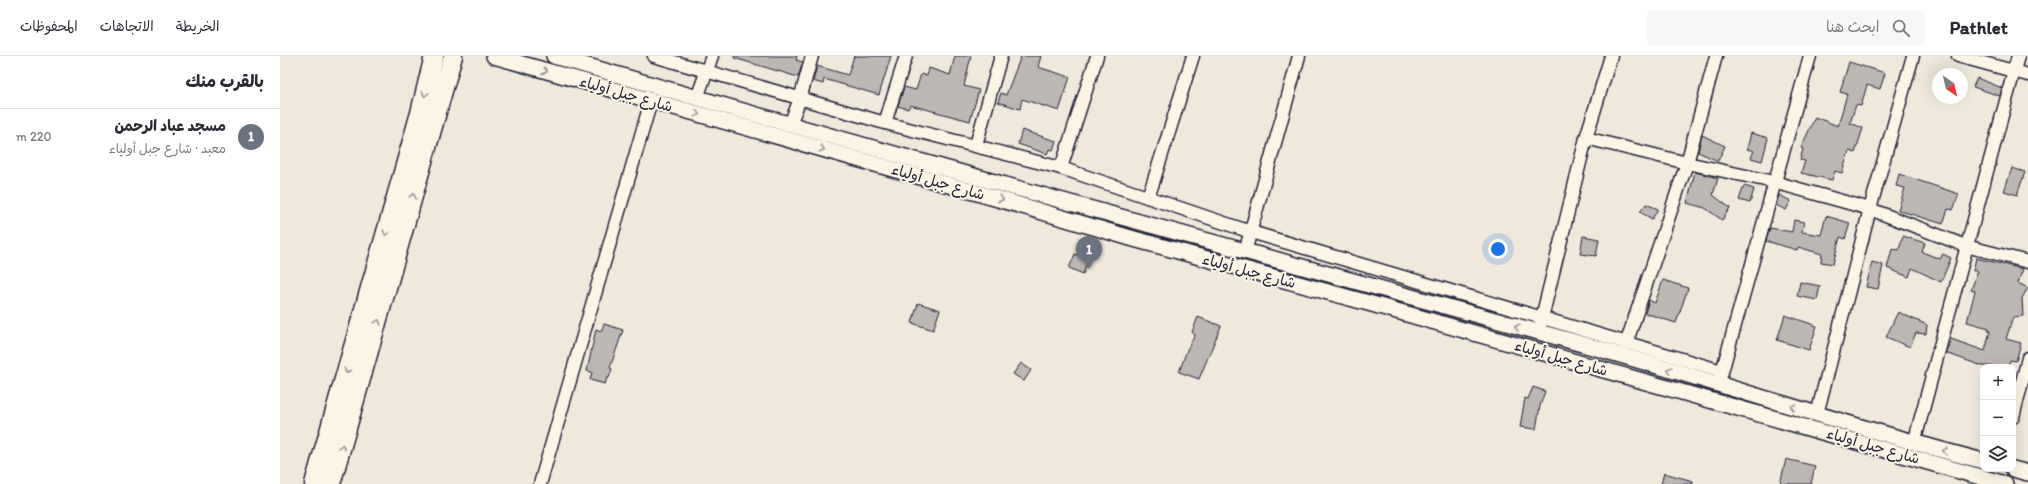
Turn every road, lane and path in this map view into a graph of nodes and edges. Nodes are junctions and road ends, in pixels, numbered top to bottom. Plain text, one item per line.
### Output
1 (434, 56) edge
2 (452, 56) edge
3 (494, 56) edge
4 (554, 56) edge
5 (654, 56) edge
6 (712, 56) edge
7 (812, 56) edge
8 (906, 56) edge
9 (1001, 56) edge
10 (1097, 56) edge
11 (1193, 56) edge
12 (1299, 56) edge
13 (1611, 56) edge
14 (1716, 56) edge
15 (1810, 56) edge
16 (1913, 56) edge
17 (1958, 56) edge
18 (2018, 56) edge
19 (708, 72) junction
20 (2013, 72) junction
21 (2028, 75) edge
22 (697, 98) junction
23 (800, 99) junction
24 (651, 101) junction
25 (885, 123) junction
26 (790, 124) junction
27 (1586, 138) junction
28 (976, 145) junction
29 (1687, 164) junction
30 (1062, 168) junction
31 (1774, 182) junction
32 (1147, 197) junction
33 (1870, 209) junction
34 (1251, 232) junction
35 (1966, 246) junction
36 (1245, 252) junction
37 (2028, 262) edge
38 (1542, 318) junction
39 (1538, 333) junction
40 (1626, 344) junction
41 (2028, 358) edge
42 (1720, 378) junction
43 (2016, 405) edge
44 (1817, 414) junction
45 (1914, 443) junction
46 (1980, 460) edge
47 (2016, 469) edge
48 (2028, 473) edge
49 (314, 484) edge
50 (331, 484) edge
51 (540, 484) edge
52 (2005, 484) edge

1 -> 49 highway
50 -> 2 highway
3 -> 24 main road, شارع جبل أولياء
4 - 22 main road, شارع جبل أولياء
5 - 19 street
6 - 19 street
7 - 23 street
8 - 25 street
9 - 28 street
10 - 30 street
11 - 32 street
12 - 34 street
13 - 27 street
14 - 29 street
15 - 31 street
16 - 33 street
17 - 20 street
18 - 20 street
19 - 22 street
19 - 23 street
20 - 21 street
20 - 35 street
22 - 26 main road, شارع جبل أولياء
23 - 25 street
23 - 26 street
24 - 51 street
24 -> 52 main road, شارع جبل أولياء
25 - 28 street
26 - 36 main road, شارع جبل أولياء
27 - 29 street
27 - 38 street
28 - 30 street
29 - 31 street
29 - 40 street
30 - 32 street
31 - 33 street
31 - 42 street
32 - 34 street
33 - 35 street
33 - 44 street
34 - 36 street
34 - 38 street
35 - 37 street
35 - 45 street
39 -> 36 main road, شارع جبل أولياء
38 - 39 street
38 - 40 street
42 -> 39 main road, شارع جبل أولياء
40 - 42 street
41 - 43 street
44 -> 42 main road, شارع جبل أولياء
44 - 45 main road, شارع جبل أولياء
46 -> 45 main road, شارع جبل أولياء
47 - 48 main road

